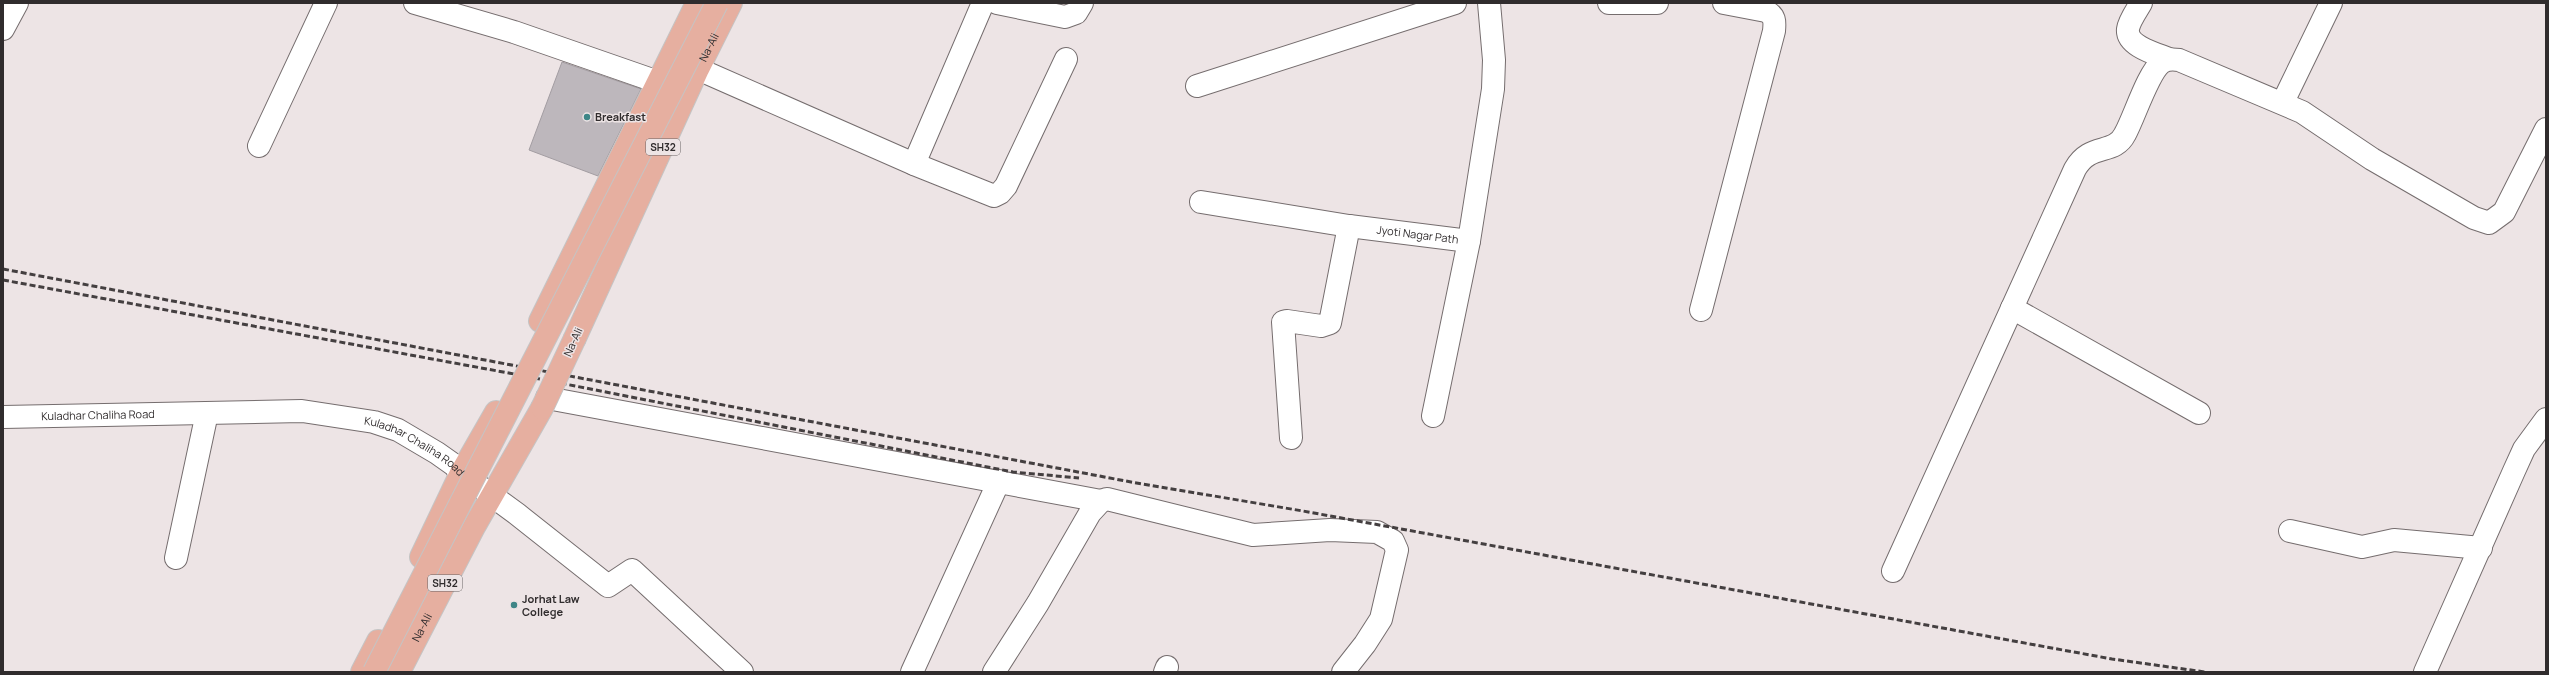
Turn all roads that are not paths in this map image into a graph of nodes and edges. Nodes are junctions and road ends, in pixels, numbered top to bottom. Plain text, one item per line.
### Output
1 (17, 3) edge
2 (326, 3) edge
3 (414, 3) edge
4 (697, 3) edge
5 (717, 3) edge
6 (731, 3) edge
7 (983, 3) edge
8 (997, 3) edge
9 (1082, 3) edge
10 (1455, 3) edge
11 (1488, 3) edge
12 (1609, 3) edge
13 (1657, 3) edge
14 (1724, 3) edge
15 (2141, 3) edge
16 (2330, 3) edge
17 (3, 29) edge
18 (1066, 59) dead end
19 (2169, 59) junction
20 (698, 69) junction
21 (658, 82) junction
22 (1197, 86) dead end
23 (2283, 102) junction
24 (2546, 129) edge
25 (259, 146) dead end
26 (914, 164) junction
27 (1201, 202) dead end
28 (1349, 226) junction
29 (1469, 241) junction
30 (2012, 308) junction
31 (1701, 310) dead end
32 (545, 403) junction
33 (207, 413) junction
34 (2199, 413) dead end
35 (3, 416) edge
36 (1432, 416) dead end
37 (2546, 419) edge
38 (1291, 438) dead end
39 (461, 473) junction
40 (999, 481) junction
41 (493, 496) junction
42 (1101, 501) junction
43 (2290, 531) dead end
44 (2481, 548) junction
45 (176, 558) dead end
46 (1893, 570) dead end
47 (362, 672) edge
48 (374, 672) edge
49 (399, 672) edge
50 (742, 672) edge
51 (912, 672) edge
52 (994, 672) edge
53 (1344, 672) edge
54 (2425, 672) edge

1 - 17 street
2 - 25 street
3 - 21 street
4 - 21 main road
5 - 48 main road, bridge
6 - 20 main road, Na-Ali / SH32
7 - 26 street
8 - 9 street
10 - 22 street
11 - 29 street, Jyoti Nagar Path
12 - 13 street
14 - 31 street
15 - 19 street
16 - 23 street
18 - 26 street
19 - 23 street
19 - 30 street
20 - 26 street
20 - 32 main road, Na-Ali / SH32, bridge
21 - 39 main road
23 - 24 street
27 - 28 street, Jyoti Nagar Path
28 - 29 street, Jyoti Nagar Path
28 - 38 street
29 - 36 street
30 - 34 street
30 - 46 street
32 - 40 street
32 - 41 main road, Na-Ali / SH32
33 - 35 street, Kuladhar Chaliha Road
33 - 39 street, Kuladhar Chaliha Road
33 - 45 street
37 - 44 street
39 - 41 street, Kuladhar Chaliha Road
39 - 47 main road
40 - 42 street
40 - 51 street
41 - 49 main road, Na-Ali / SH32
41 - 50 street, Kuladhar Chaliha Road
42 - 52 street
42 - 53 street
43 - 44 street
44 - 54 street

